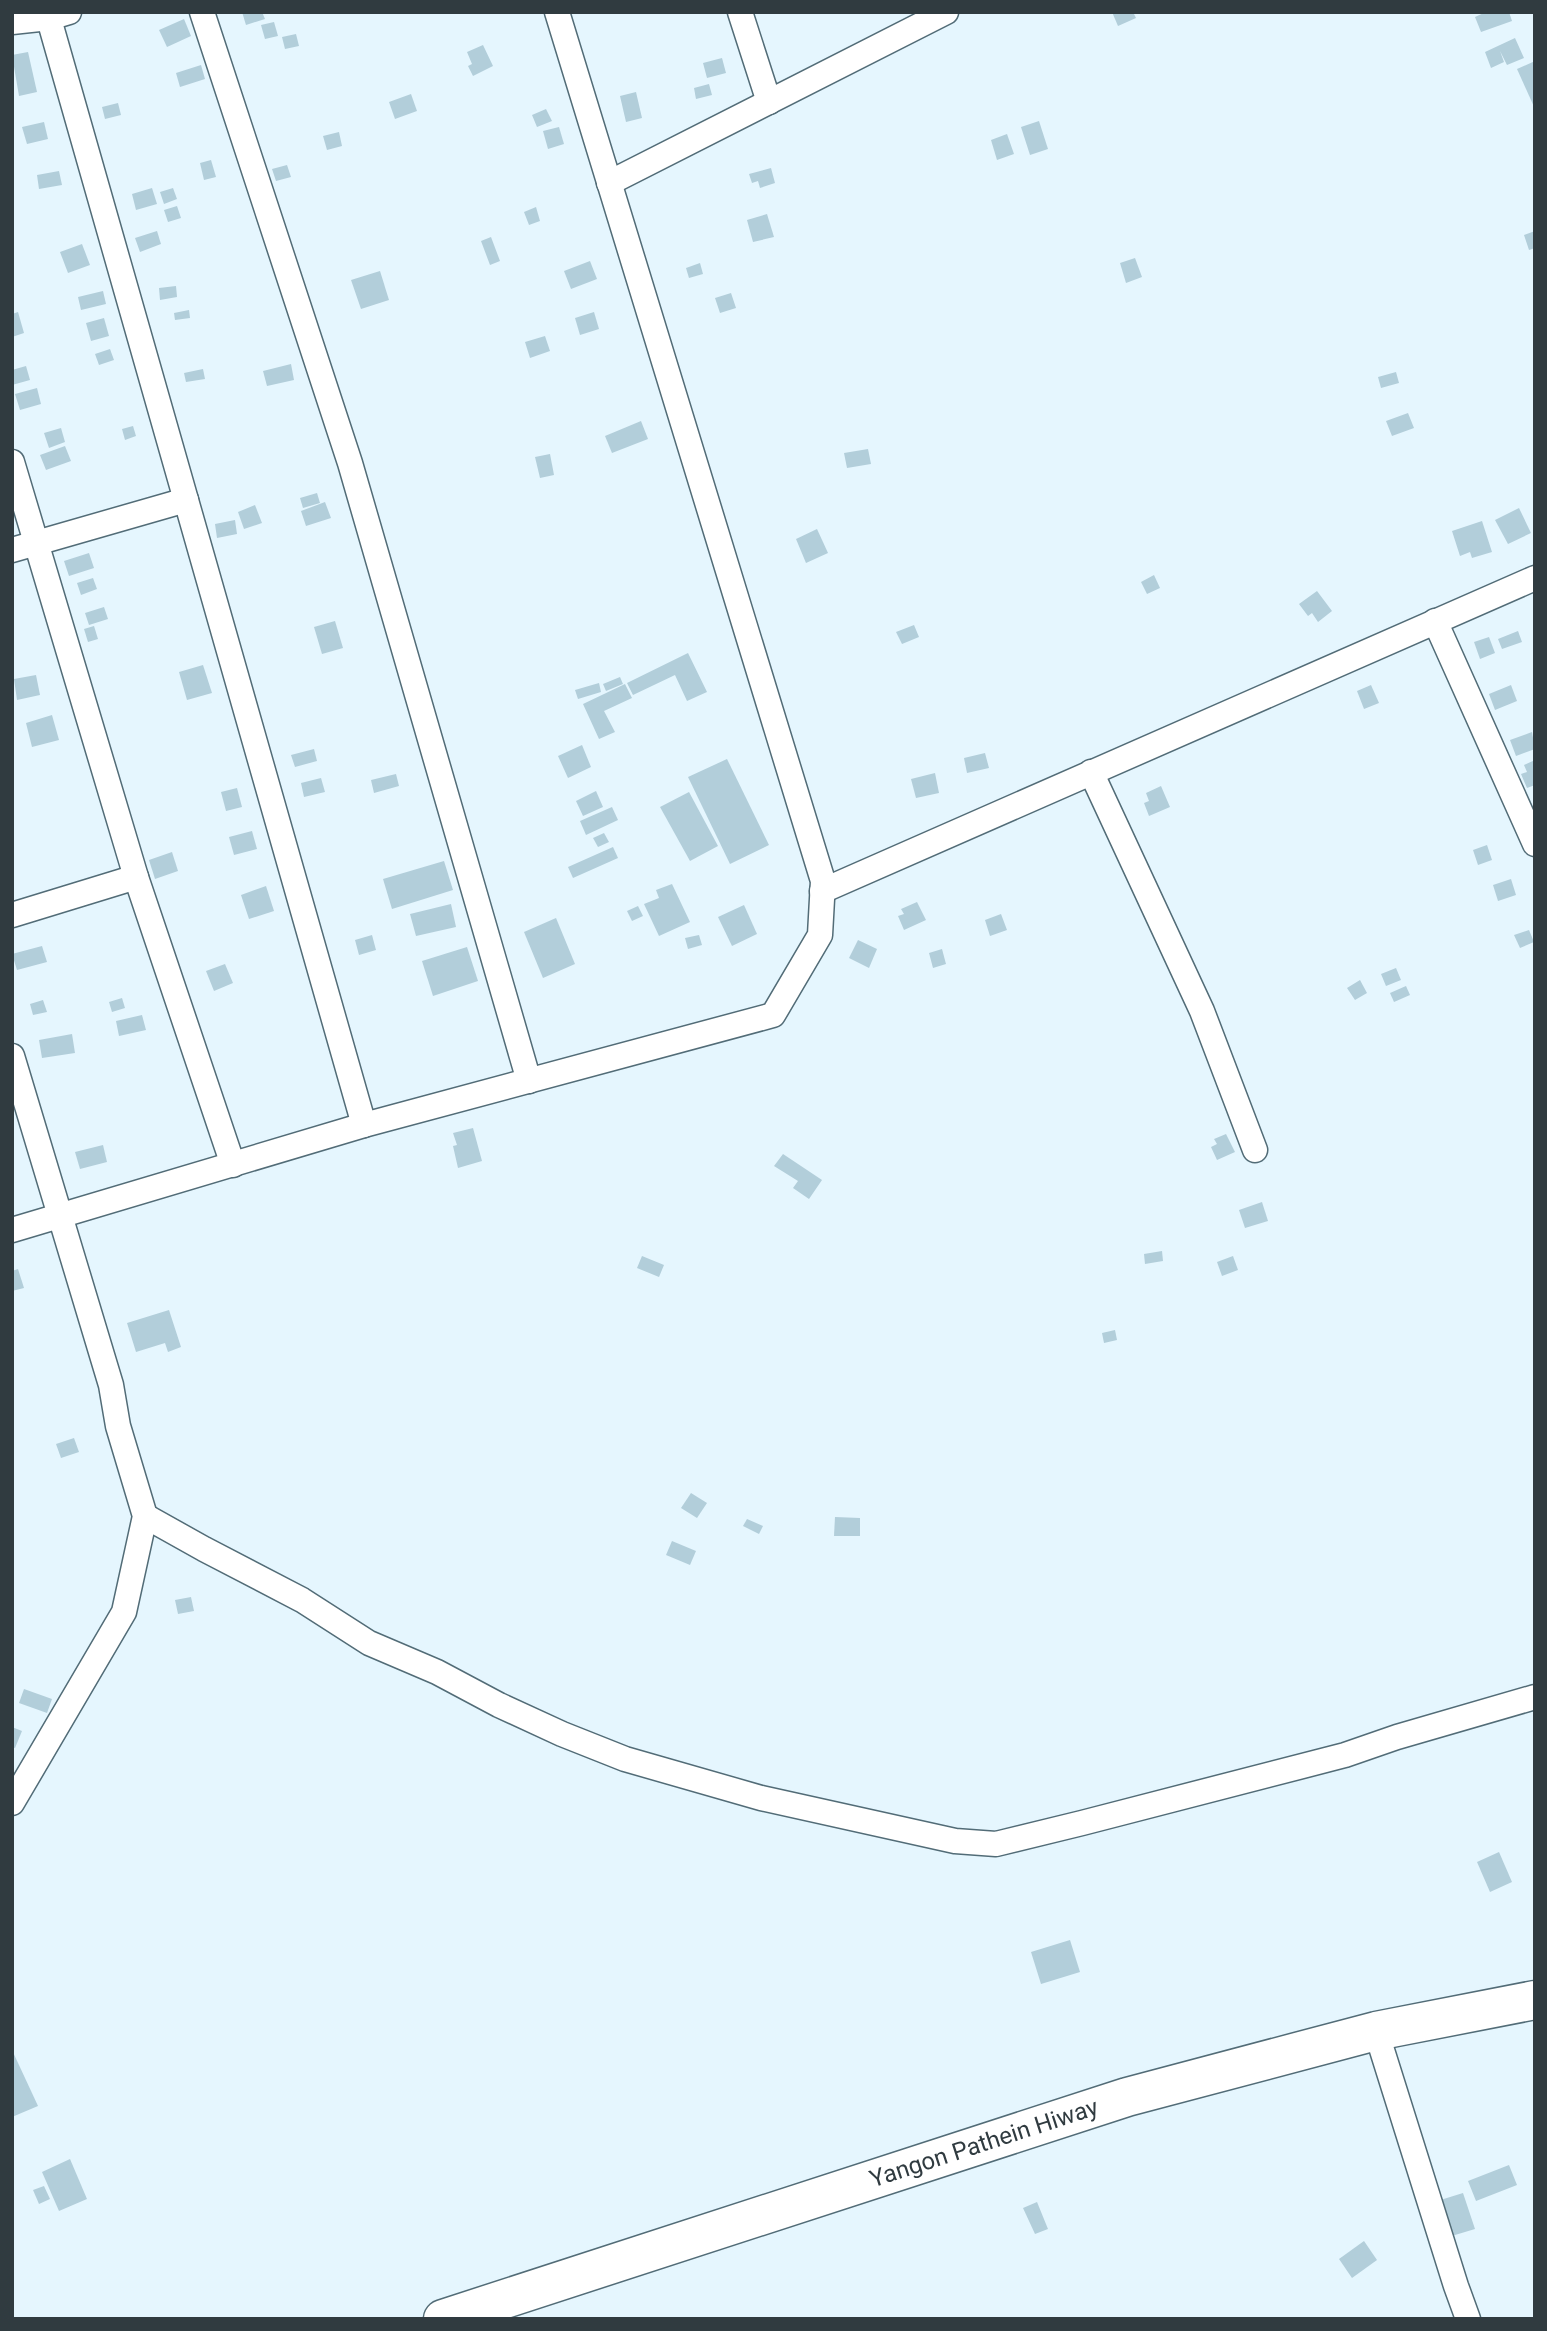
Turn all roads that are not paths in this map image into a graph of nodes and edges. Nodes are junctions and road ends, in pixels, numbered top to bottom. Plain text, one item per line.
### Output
1 (202, 12) edge
2 (557, 12) edge
3 (740, 12) edge
4 (946, 12) edge
5 (55, 14) edge
6 (12, 22) edge
7 (769, 102) junction
8 (609, 183) junction
9 (12, 462) edge
10 (186, 500) junction
11 (36, 543) junction
12 (12, 550) edge
13 (1535, 578) edge
14 (1435, 621) junction
15 (1091, 772) junction
16 (1535, 844) edge
17 (136, 877) junction
18 (822, 891) junction
19 (12, 915) edge
20 (12, 1056) edge
21 (529, 1081) junction
22 (364, 1125) junction
23 (1255, 1150) dead end
24 (233, 1165) junction
25 (59, 1216) junction
26 (12, 1230) edge
27 (145, 1516) junction
28 (1535, 1697) edge
29 (12, 1802) edge
30 (1535, 2000) edge
31 (1376, 2031) junction
32 (443, 2319) edge
33 (1468, 2319) edge

1 - 21 street
2 - 8 street
3 - 7 street
4 - 7 street
5 - 6 street
5 - 10 street
7 - 8 street
8 - 18 street
9 - 11 street
10 - 11 street
10 - 22 street
11 - 12 street
11 - 17 street
13 - 14 street
14 - 15 street
14 - 16 street
15 - 18 street
15 - 23 street
17 - 19 street
17 - 24 street
18 - 21 street
20 - 25 street
21 - 22 street
22 - 24 street
24 - 25 street
25 - 26 street
25 - 27 street
27 - 28 street
27 - 29 street
30 - 31 highway, Yangon Pathein Hiway
31 - 32 highway, Yangon Pathein Hiway
31 - 33 street

